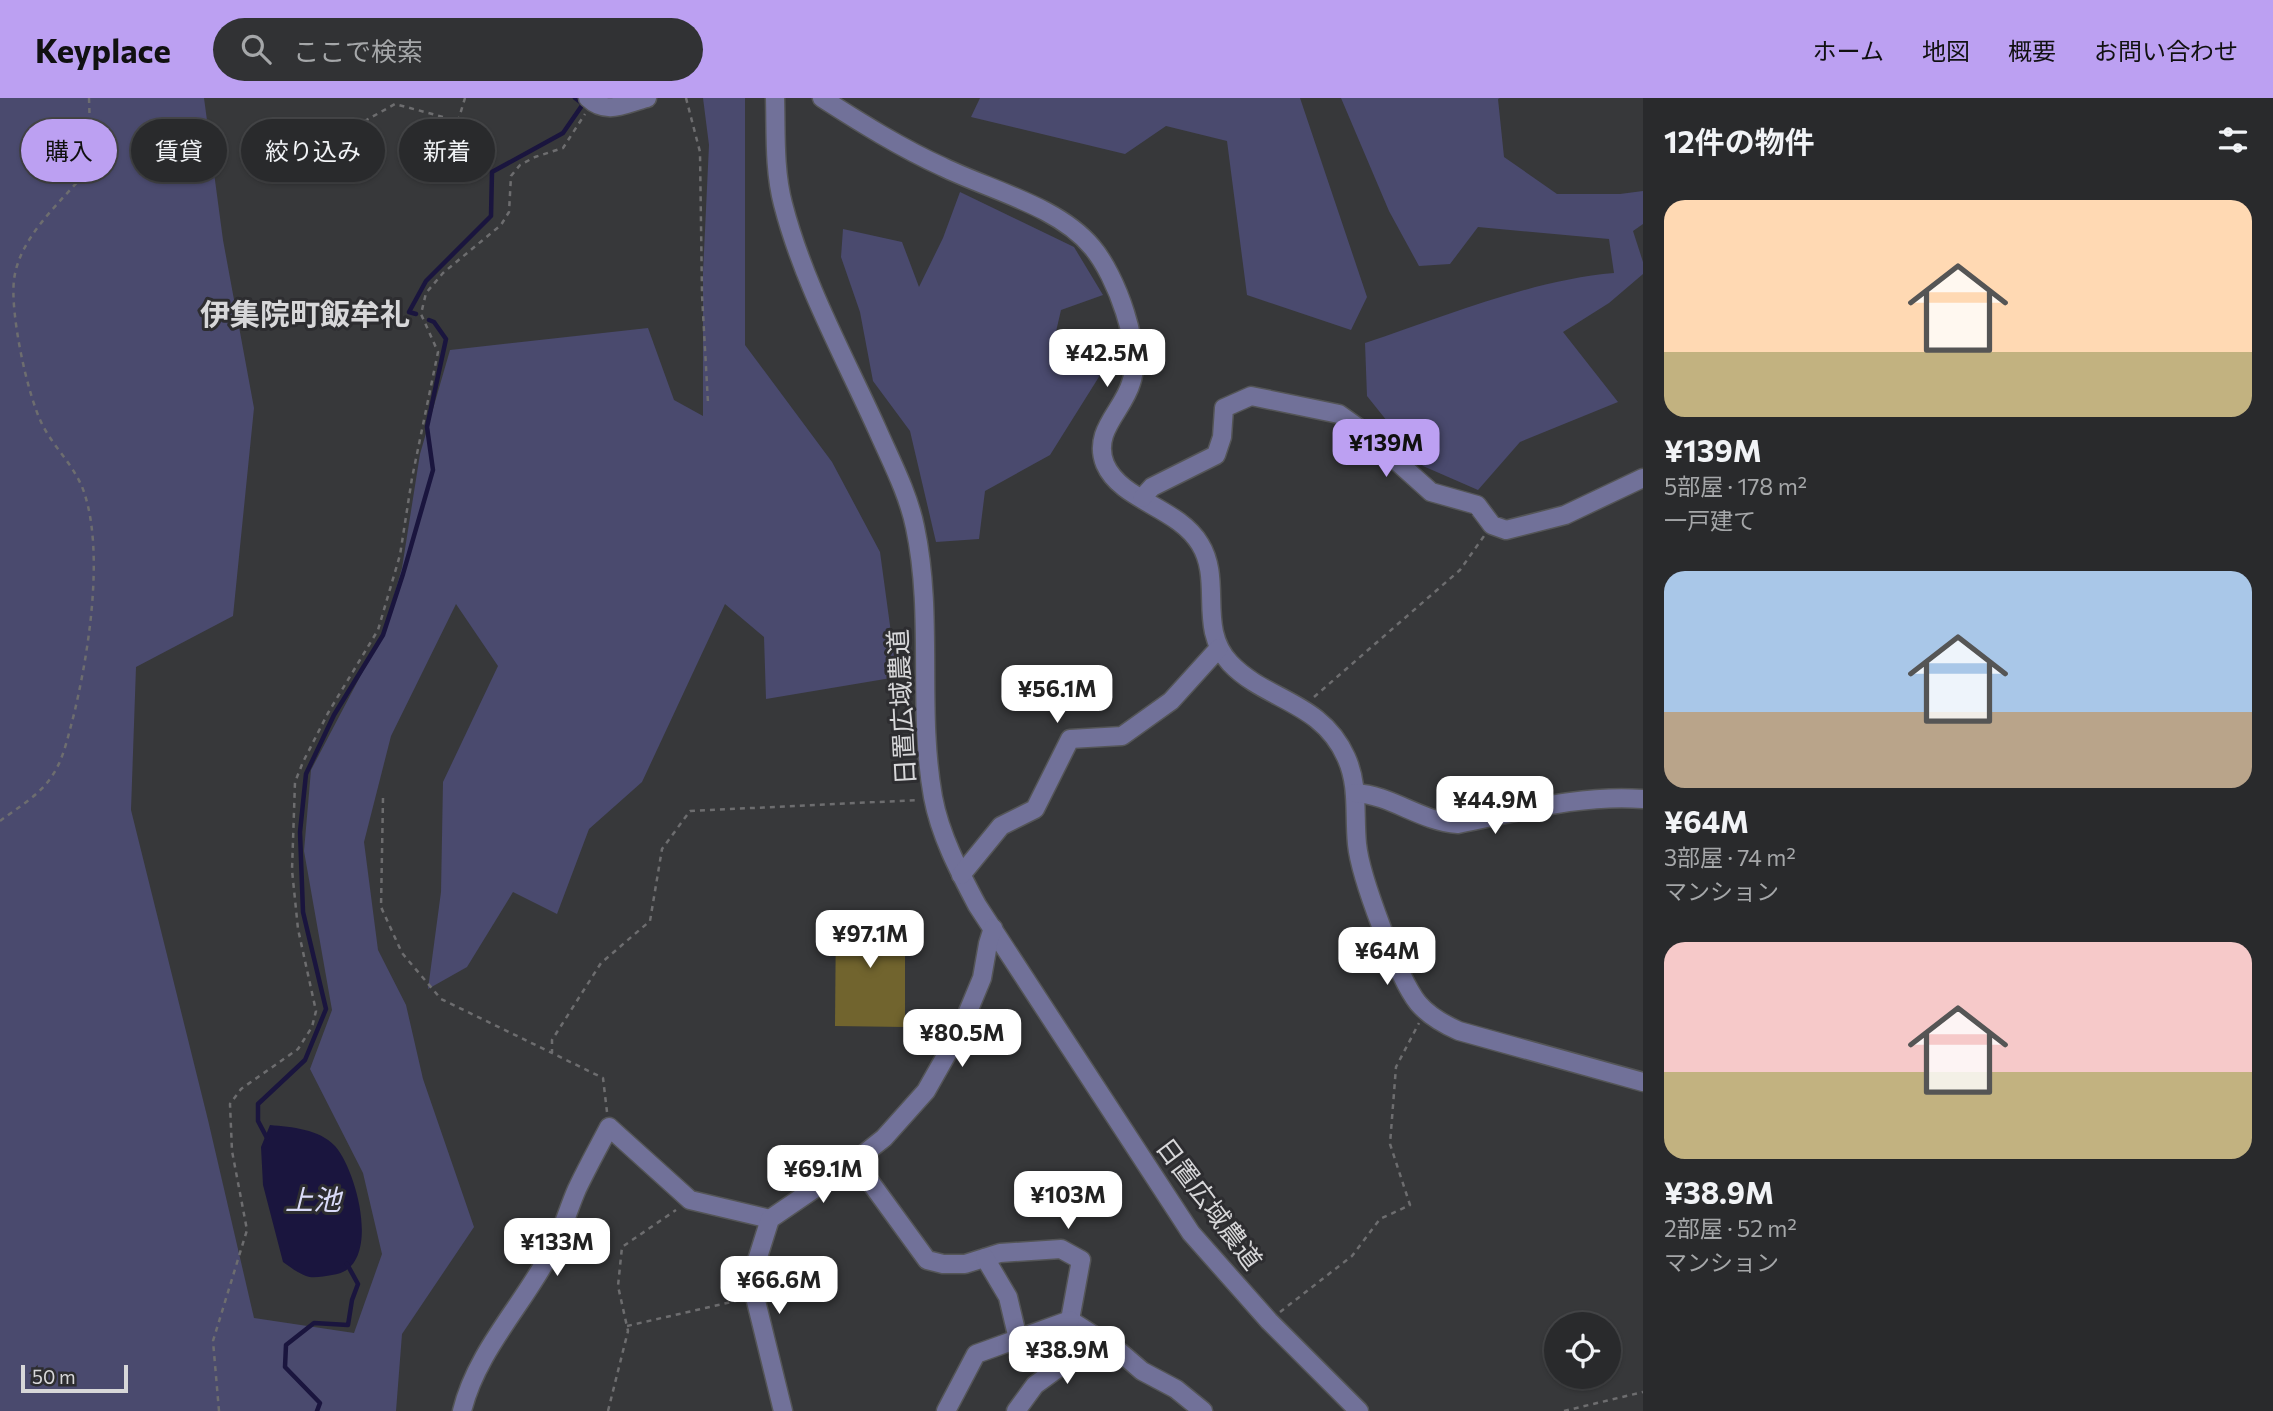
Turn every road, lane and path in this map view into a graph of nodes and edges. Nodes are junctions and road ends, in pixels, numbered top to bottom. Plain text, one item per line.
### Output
1 (89, 98) edge
2 (465, 98) edge
3 (647, 98) edge
4 (686, 98) edge
5 (775, 98) edge
6 (822, 98) edge
7 (590, 100) edge
8 (368, 119) edge
9 (708, 403) dead end
10 (1643, 478) edge
11 (1142, 498) junction
12 (1492, 525) junction
13 (1219, 648) junction
14 (1305, 711) junction
15 (1355, 793) junction
16 (383, 798) dead end
17 (933, 799) junction
18 (1643, 799) edge
19 (0, 821) edge
20 (961, 875) junction
21 (993, 928) junction
22 (1426, 1012) junction
23 (552, 1053) junction
24 (1643, 1082) edge
25 (609, 1127) junction
26 (855, 1161) junction
27 (691, 1200) junction
28 (770, 1219) junction
29 (985, 1258) junction
30 (755, 1297) junction
31 (1070, 1320) junction
32 (1269, 1321) junction
33 (627, 1326) junction
34 (1018, 1339) junction
35 (1098, 1339) junction
36 (1643, 1392) edge
37 (219, 1411) edge
38 (462, 1411) edge
39 (608, 1411) edge
40 (783, 1411) edge
41 (946, 1411) edge
42 (1016, 1411) edge
43 (1203, 1411) edge
44 (1359, 1411) edge
45 (1564, 1411) edge

1 - 19 path
2 - 8 path
3 - 7 street
4 - 9 path
5 - 17 street, 日置広域農道
6 - 11 street
7 - 37 path
10 - 12 street
11 - 12 street
11 - 13 street
12 - 14 path
13 - 14 street
13 - 20 street
14 - 15 street
15 - 18 street
15 - 22 street
16 - 23 path
17 - 20 street, 日置広域農道
17 - 23 path
20 - 21 street, 日置広域農道
21 - 26 street
21 - 32 street, 日置広域農道
22 - 24 street
22 - 32 path
23 - 25 path
25 - 27 street
25 - 38 street
26 - 28 street
26 - 29 street
27 - 28 street
27 - 33 path
28 - 30 street
29 - 31 street
29 - 34 street
30 - 33 path
30 - 40 street
31 - 34 street
31 - 35 street
32 - 44 street, 日置広域農道
33 - 39 path
34 - 41 street
35 - 42 street
35 - 43 street
36 - 45 path

